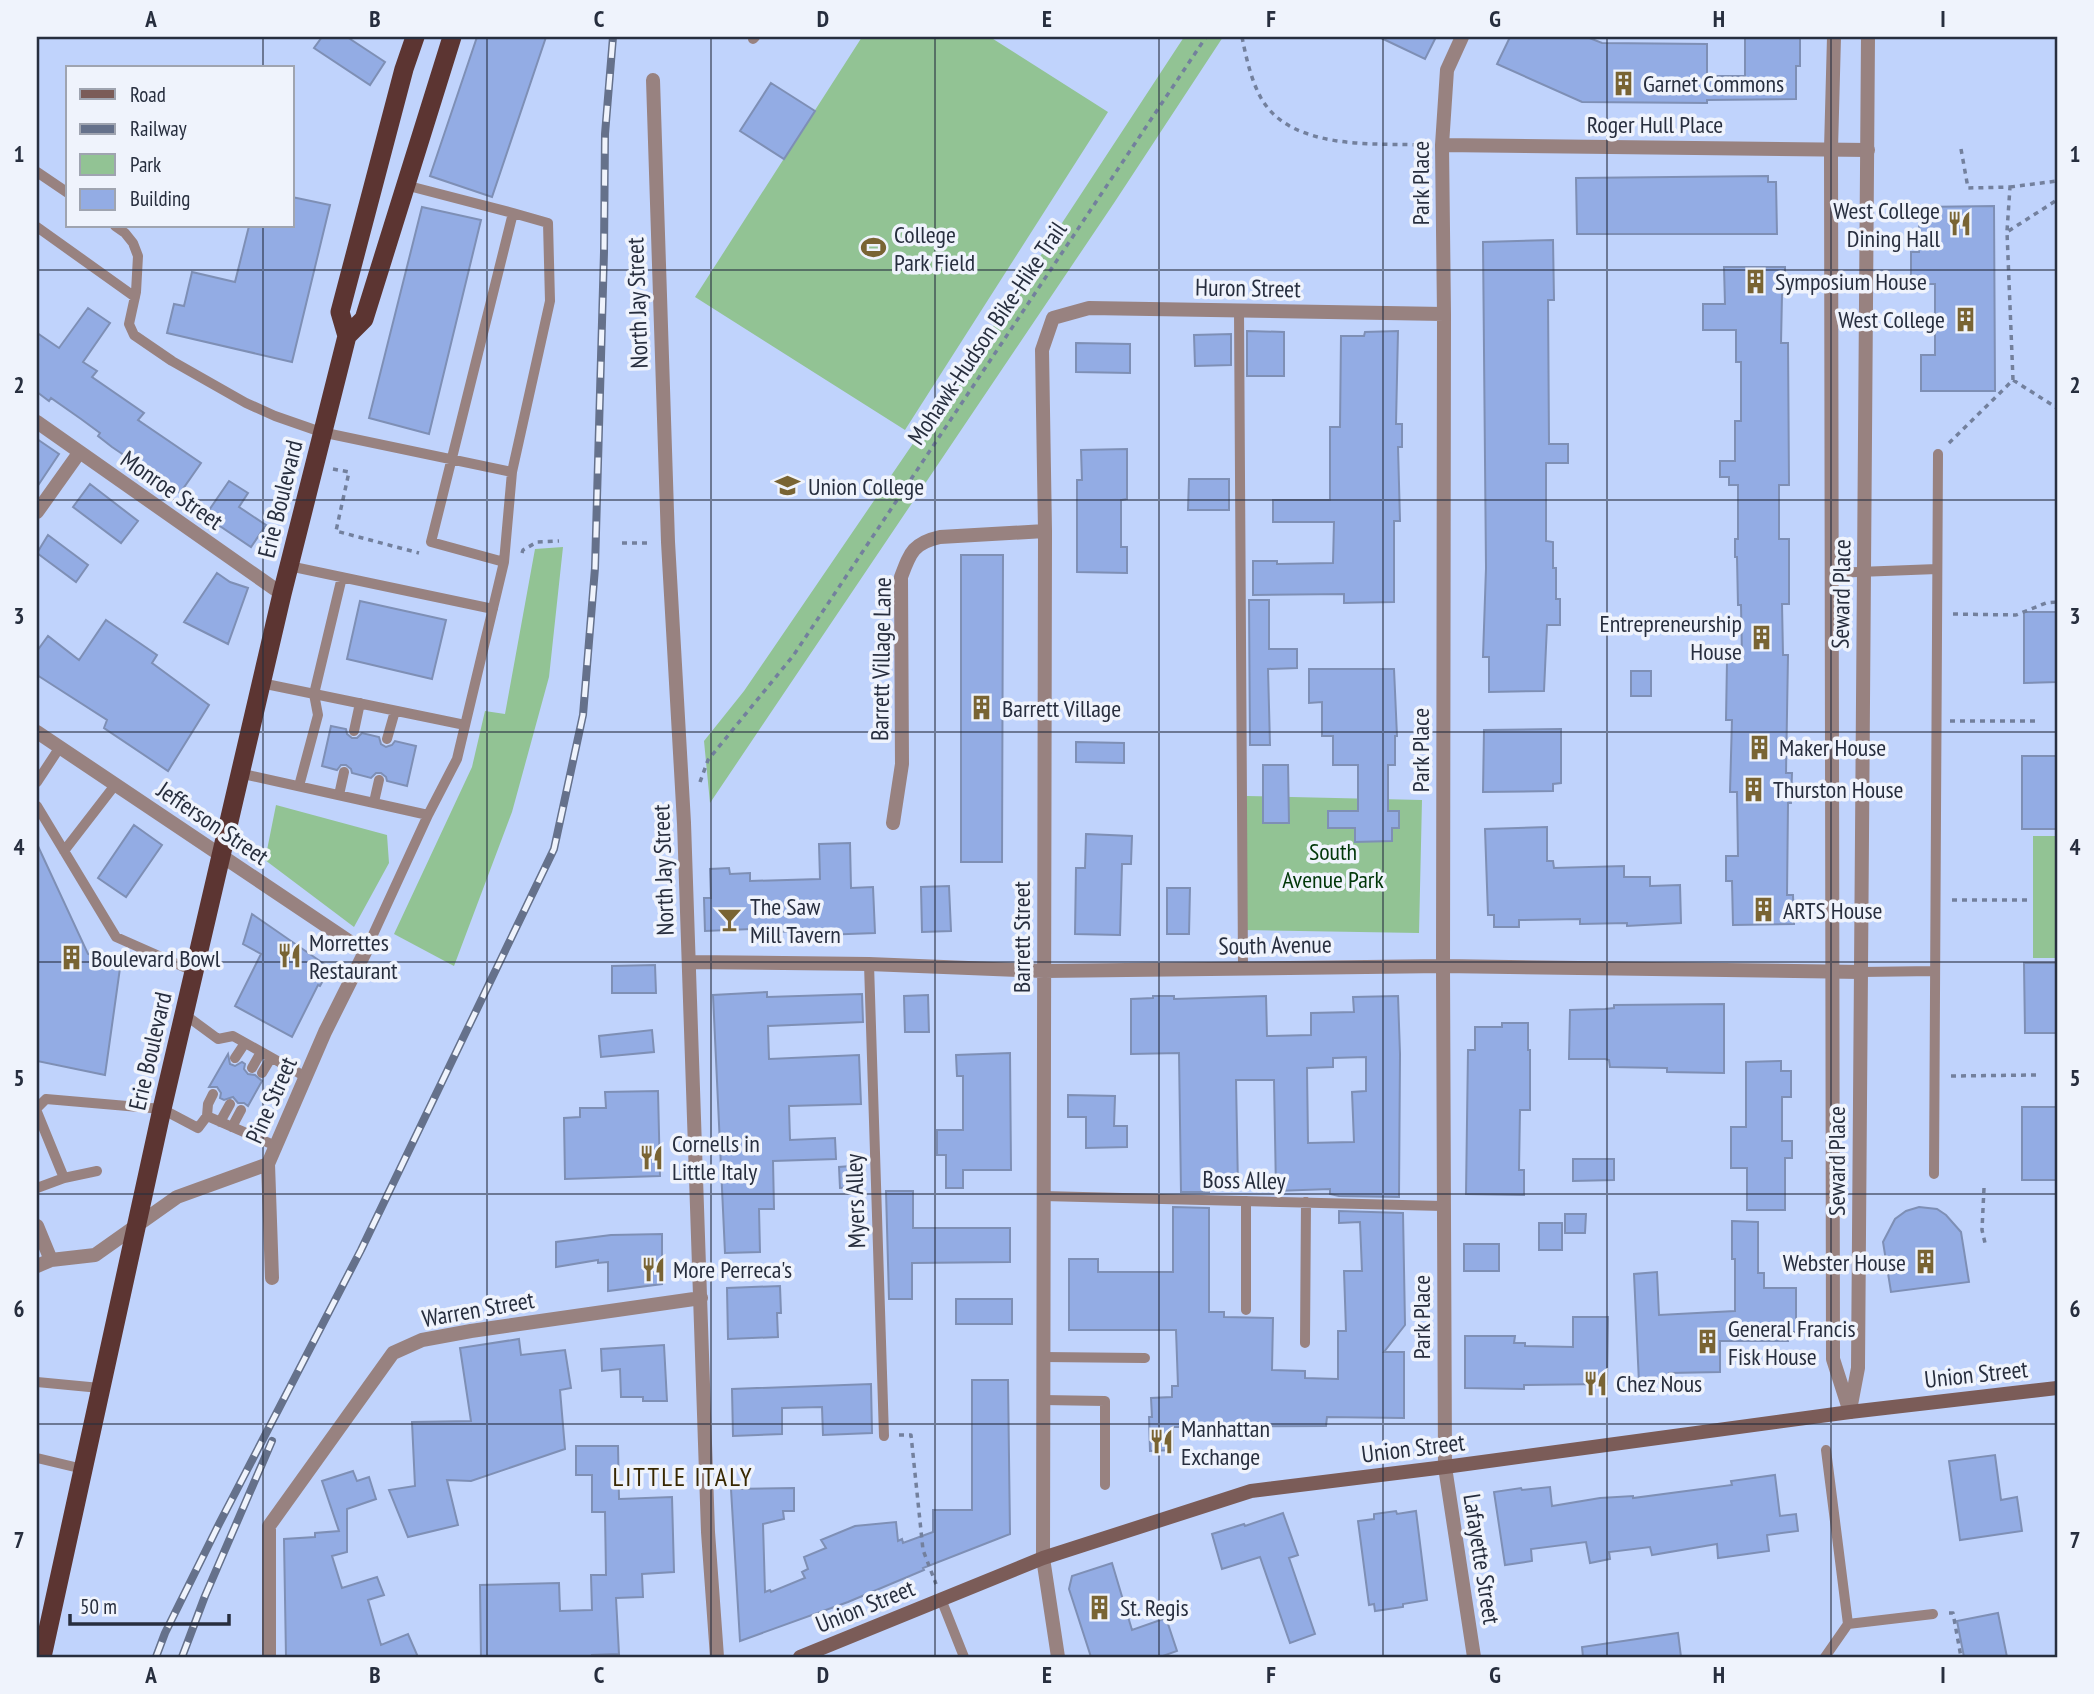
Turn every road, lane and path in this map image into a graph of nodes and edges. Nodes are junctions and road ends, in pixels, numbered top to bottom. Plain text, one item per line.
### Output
1 (415, 37) edge
2 (452, 37) edge
3 (1206, 37) edge
4 (1242, 37) edge
5 (1462, 37) edge
6 (1834, 37) edge
7 (1868, 37) edge
8 (653, 80) dead end
9 (1442, 145) junction
10 (1831, 149) junction
11 (1962, 149) dead end
12 (1868, 150) junction
13 (37, 172) edge
14 (2057, 181) edge
15 (405, 185) junction
16 (2010, 187) junction
17 (66, 192) edge
18 (2057, 200) edge
19 (513, 213) junction
20 (37, 228) edge
21 (118, 228) edge
22 (2007, 232) junction
23 (135, 297) junction
24 (1239, 311) junction
25 (1444, 314) junction
26 (1053, 318) joint
27 (347, 336) junction
28 (2012, 380) junction
29 (2057, 408) edge
30 (37, 422) edge
31 (321, 432) junction
32 (79, 453) junction
33 (1938, 454) joint
34 (453, 460) junction
35 (512, 472) junction
36 (37, 512) edge
37 (1045, 531) junction
38 (668, 542) junction
39 (622, 543) dead end
40 (504, 562) junction
41 (289, 566) junction
42 (1937, 569) junction
43 (1864, 571) junction
44 (1832, 573) junction
45 (342, 577) junction
46 (282, 594) junction
47 (2057, 602) edge
48 (493, 609) junction
49 (1937, 614) junction
50 (261, 683) junction
51 (314, 694) junction
52 (360, 703) junction
53 (395, 711) junction
54 (1936, 721) junction
55 (2039, 721) dead end
56 (465, 725) junction
57 (354, 731) dead end
58 (37, 732) edge
59 (387, 739) dead end
60 (60, 747) junction
61 (344, 772) dead end
62 (239, 773) junction
63 (379, 780) dead end
64 (37, 782) edge
65 (115, 785) junction
66 (699, 785) dead end
67 (299, 786) junction
68 (339, 795) junction
69 (374, 802) junction
70 (37, 806) edge
71 (428, 815) junction
72 (893, 823) dead end
73 (64, 851) junction
74 (220, 855) junction
75 (1936, 899) junction
76 (2030, 900) dead end
77 (365, 952) junction
78 (689, 962) junction
79 (869, 964) junction
80 (1443, 966) junction
81 (1243, 968) junction
82 (193, 971) junction
83 (1044, 971) junction
84 (1935, 971) junction
85 (1833, 972) junction
86 (1861, 972) junction
87 (184, 1014) junction
88 (245, 1043) junction
89 (266, 1055) junction
90 (236, 1058) dead end
91 (257, 1070) dead end
92 (2036, 1075) dead end
93 (306, 1077) junction
94 (1935, 1077) junction
95 (213, 1094) dead end
96 (230, 1104) dead end
97 (162, 1109) junction
98 (37, 1110) edge
99 (241, 1110) dead end
100 (208, 1116) junction
101 (220, 1122) junction
102 (232, 1127) junction
103 (276, 1146) junction
104 (268, 1164) junction
105 (97, 1171) dead end
106 (1934, 1174) dead end
107 (64, 1178) junction
108 (37, 1188) edge
109 (1984, 1188) dead end
110 (1043, 1196) junction
111 (1246, 1201) junction
112 (1306, 1202) junction
113 (1443, 1206) junction
114 (37, 1226) edge
115 (135, 1229) junction
116 (1985, 1242) dead end
117 (51, 1260) junction
118 (37, 1266) edge
119 (272, 1278) dead end
120 (701, 1298) junction
121 (1246, 1310) dead end
122 (1305, 1343) dead end
123 (1043, 1357) junction
124 (1145, 1358) dead end
125 (37, 1382) edge
126 (100, 1388) junction
127 (2057, 1388) edge
128 (1043, 1400) junction
129 (1850, 1412) junction
130 (884, 1436) joint
131 (1826, 1450) dead end
132 (37, 1458) edge
133 (1445, 1467) junction
134 (83, 1469) junction
135 (1105, 1485) dead end
136 (1043, 1558) junction
137 (941, 1599) junction
138 (1933, 1614) joint
139 (1848, 1624) junction
140 (42, 1657) edge
141 (269, 1657) edge
142 (717, 1657) edge
143 (800, 1657) edge
144 (964, 1657) edge
145 (1058, 1657) edge
146 (1474, 1657) edge
147 (1825, 1657) edge
148 (1961, 1657) edge

1 - 27 highway, Erie Boulevard
2 - 15 highway, Erie Boulevard
3 - 66 path, Mohawk-Hudson Bike-Hike Trail
4 - 9 path
5 - 9 street, Park Place
6 - 10 street, Seward Place
7 - 12 street, Seward Place
8 - 38 street, North Jay Street
9 - 10 street, Roger Hull Place
9 - 25 street, Park Place
10 - 12 street, Roger Hull Place
10 - 44 street, Seward Place
11 - 16 path
12 - 43 street, Seward Place
13 - 17 lane
14 - 16 path
15 - 19 lane
15 - 27 highway, Erie Boulevard
16 - 22 path
18 - 22 path
19 - 34 lane
19 - 35 lane
20 - 23 lane
21 - 23 lane
22 - 28 path
23 - 31 lane
24 - 25 street, Huron Street
24 - 26 street, Huron Street
24 - 81 lane
25 - 80 street, Park Place
26 - 37 street, Barrett Street
27 - 31 highway, Erie Boulevard
28 - 29 path
28 - 33 path
30 - 32 street, Monroe Street
31 - 34 lane
31 - 41 highway, Erie Boulevard
32 - 36 street
32 - 46 street, Monroe Street
33 - 42 lane
34 - 35 lane
34 - 40 lane
35 - 40 lane
37 - 72 street, Barrett Village Lane
37 - 83 street, Barrett Street
38 - 39 path
38 - 78 street, North Jay Street
40 - 48 lane
41 - 45 lane
41 - 46 highway, Erie Boulevard
42 - 43 lane
42 - 49 lane
43 - 44 lane
43 - 86 street, Seward Place
44 - 85 street, Seward Place
45 - 48 lane
45 - 51 lane
46 - 50 highway, Erie Boulevard
47 - 49 path
48 - 56 lane
49 - 54 lane
50 - 51 lane
50 - 62 highway, Erie Boulevard
51 - 52 lane
51 - 67 lane
52 - 53 lane
52 - 57 lane
53 - 56 lane
53 - 59 lane
54 - 55 path
54 - 75 lane
56 - 71 lane
58 - 60 street, Jefferson Street
60 - 64 lane
60 - 65 street, Jefferson Street
61 - 68 lane
62 - 67 lane
62 - 74 highway, Erie Boulevard
63 - 69 lane
65 - 73 lane
65 - 74 street, Jefferson Street
67 - 68 lane
68 - 69 lane
69 - 71 lane
70 - 73 lane
71 - 77 lane
73 - 82 lane
74 - 77 street, Jefferson Street
74 - 82 highway, Erie Boulevard
75 - 76 path
75 - 84 lane
77 - 93 street, Pine Street
78 - 79 street, South Avenue
78 - 120 street, North Jay Street
79 - 83 street, South Avenue
79 - 130 lane, Myers Alley
80 - 81 street, South Avenue
80 - 85 street, South Avenue
80 - 113 street, Park Place
81 - 83 street, South Avenue
82 - 87 highway, Erie Boulevard
83 - 110 street, Barrett Street
84 - 86 lane
84 - 94 lane
85 - 86 street, South Avenue
85 - 129 street, Seward Place
86 - 129 street, Seward Place
87 - 88 lane
87 - 97 highway, Erie Boulevard
88 - 89 lane
88 - 90 lane
89 - 91 lane
89 - 93 lane
92 - 94 path
93 - 103 street, Pine Street
94 - 106 lane
95 - 100 lane
96 - 101 lane
97 - 98 lane
97 - 100 lane
97 - 115 highway, Erie Boulevard
98 - 107 lane
99 - 102 lane
100 - 101 lane
101 - 102 lane
102 - 103 lane
103 - 104 street, Pine Street
104 - 115 street
104 - 119 street, Pine Street
105 - 107 lane
107 - 108 lane
109 - 116 path
110 - 111 lane, Boss Alley
110 - 123 street, Barrett Street
111 - 112 lane, Boss Alley
111 - 121 lane
112 - 113 lane, Boss Alley
112 - 122 lane
113 - 133 street, Park Place
114 - 117 street
115 - 117 street
115 - 126 highway, Erie Boulevard
117 - 118 street
120 - 141 street, Warren Street
120 - 142 street, North Jay Street
123 - 124 lane
123 - 128 street, Barrett Street
125 - 126 lane
126 - 134 highway, Erie Boulevard
127 - 129 main road, Union Street
128 - 135 lane
128 - 136 street, Barrett Street
129 - 133 main road, Union Street
130 - 137 path
131 - 139 lane
132 - 134 lane
133 - 136 main road, Union Street
133 - 146 street, Lafayette Street
134 - 140 highway, Erie Boulevard
136 - 137 main road, Union Street
136 - 145 street, Barrett Street
137 - 143 main road, Union Street
137 - 144 lane
138 - 139 lane
138 - 148 path
139 - 147 lane

